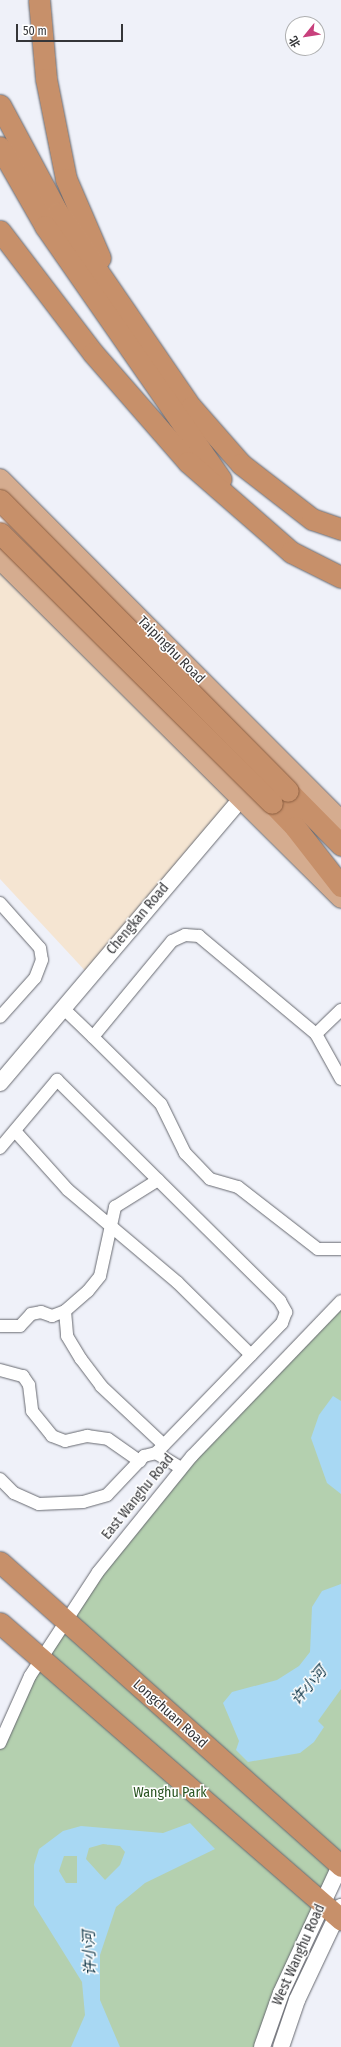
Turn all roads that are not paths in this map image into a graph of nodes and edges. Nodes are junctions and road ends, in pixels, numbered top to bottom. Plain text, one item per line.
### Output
1 (39, 0) edge
2 (0, 105) edge
3 (0, 147) edge
4 (0, 231) edge
5 (121, 306) junction
6 (0, 479) edge
7 (0, 500) edge
8 (252, 518) junction
9 (341, 529) edge
10 (0, 533) edge
11 (0, 559) edge
12 (341, 577) edge
13 (280, 758) junction
14 (240, 797) junction
15 (280, 797) junction
16 (341, 821) edge
17 (341, 844) edge
18 (341, 886) edge
19 (341, 898) edge
20 (0, 903) edge
21 (63, 1008) junction
22 (341, 1010) edge
23 (0, 1017) edge
24 (316, 1034) junction
25 (94, 1037) junction
26 (341, 1079) edge
27 (0, 1083) edge
28 (14, 1131) junction
29 (0, 1148) edge
30 (158, 1180) junction
31 (110, 1224) junction
32 (341, 1249) edge
33 (341, 1301) edge
34 (65, 1312) junction
35 (0, 1326) edge
36 (251, 1355) junction
37 (0, 1370) edge
38 (160, 1449) junction
39 (140, 1461) junction
40 (181, 1468) junction
41 (0, 1479) edge
42 (0, 1562) edge
43 (65, 1621) junction
44 (0, 1623) edge
45 (40, 1660) junction
46 (0, 1743) edge
47 (341, 1865) edge
48 (335, 1911) edge
49 (262, 2047) edge
50 (281, 2047) edge

1 - 5 highway
2 - 5 highway
3 - 8 highway
4 - 8 highway
5 - 9 highway
6 - 13 main road, Taipinghu Road
7 - 15 highway, bridge
8 - 12 highway
10 - 15 highway, bridge
11 - 14 main road
13 - 14 street, Chengkan Road
13 - 16 main road, Taipinghu Road
14 - 19 main road
14 - 21 street, Chengkan Road
15 - 17 highway
15 - 18 highway
20 - 23 street
21 - 25 street
21 - 27 street, Chengkan Road
22 - 24 street
24 - 25 street
24 - 26 street
25 - 32 street
28 - 29 street
28 - 30 street
28 - 31 street
30 - 31 street
30 - 36 street
31 - 34 street
31 - 36 street
33 - 40 street, East Wanghu Road
34 - 35 street
34 - 38 street
36 - 38 street
37 - 39 street
38 - 39 street
38 - 40 street
39 - 41 street
40 - 43 street, East Wanghu Road
42 - 43 highway, Longchuan Road
43 - 45 street, East Wanghu Road
43 - 47 highway, Longchuan Road
44 - 45 highway
45 - 46 street, East Wanghu Road
45 - 48 highway
47 - 48 street, West Wanghu Road
48 - 49 street, West Wanghu Road
48 - 50 street, West Wanghu Road

